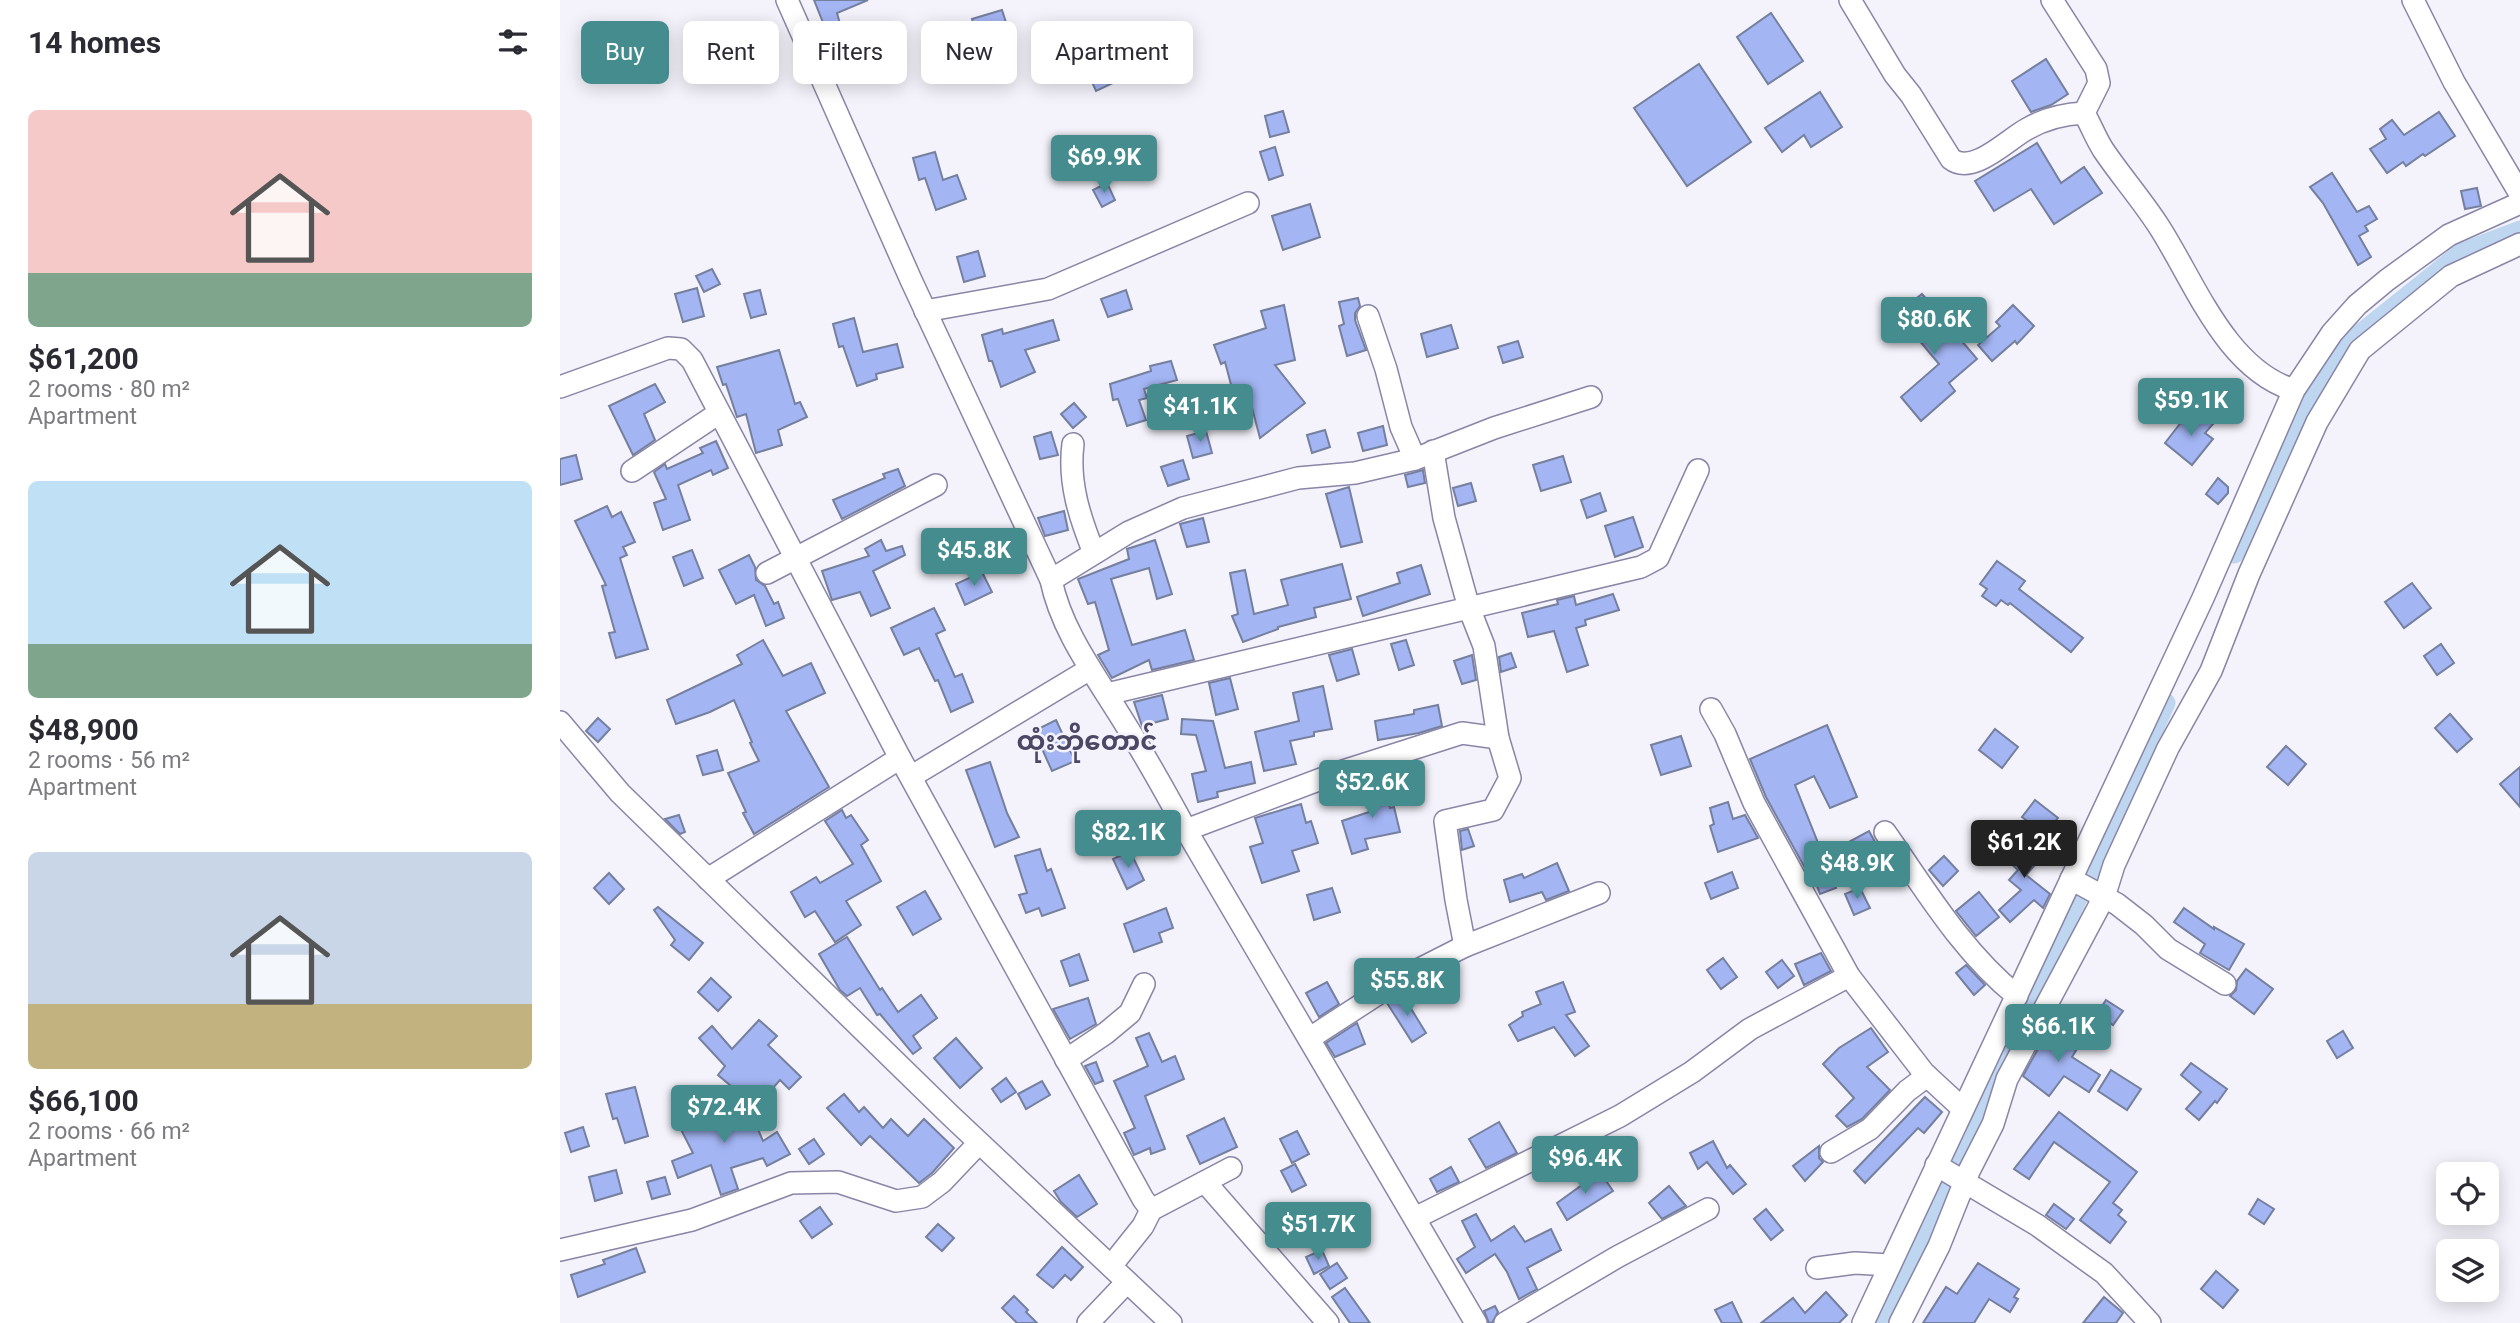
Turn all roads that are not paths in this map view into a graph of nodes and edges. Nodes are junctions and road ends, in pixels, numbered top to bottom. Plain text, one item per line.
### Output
1 (787, 0) edge
2 (1850, 0) edge
3 (2052, 0) edge
4 (2413, 0) edge
5 (2084, 113) junction
6 (2520, 194) edge
7 (1248, 203) dead end
8 (2520, 203) edge
9 (2520, 244) edge
10 (925, 311) junction
11 (1368, 316) dead end
12 (560, 387) edge
13 (2294, 390) junction
14 (1591, 397) dead end
15 (719, 413) junction
16 (1073, 444) dead end
17 (1424, 455) junction
18 (1699, 470) dead end
19 (632, 471) dead end
20 (936, 485) dead end
21 (1094, 553) junction
22 (796, 559) junction
23 (767, 573) dead end
24 (1051, 580) junction
25 (1469, 608) junction
26 (1079, 677) junction
27 (1107, 694) junction
28 (1711, 709) dead end
29 (560, 722) edge
30 (1498, 738) junction
31 (900, 758) junction
32 (912, 776) junction
33 (1186, 831) junction
34 (1885, 832) dead end
35 (708, 879) junction
36 (2087, 887) junction
37 (1600, 893) dead end
38 (1465, 946) junction
39 (1849, 976) junction
40 (1144, 984) dead end
41 (2225, 984) dead end
42 (2017, 996) junction
43 (1310, 1038) junction
44 (1066, 1060) junction
45 (1927, 1076) junction
46 (1963, 1109) junction
47 (979, 1143) junction
48 (1831, 1153) dead end
49 (1231, 1168) dead end
50 (1949, 1174) junction
51 (1205, 1182) junction
52 (1708, 1209) dead end
53 (1151, 1210) junction
54 (1415, 1218) junction
55 (560, 1250) edge
56 (1890, 1265) junction
57 (1111, 1266) junction
58 (1816, 1268) dead end
59 (1127, 1282) junction
60 (1088, 1323) edge
61 (1171, 1323) edge
62 (1328, 1323) edge
63 (1476, 1323) edge
64 (1505, 1323) edge
65 (1863, 1323) edge
66 (1900, 1323) edge
67 (2150, 1323) edge

1 - 10 street
2 - 5 street
3 - 5 street
4 - 6 street
5 - 13 street
7 - 10 street
8 - 13 street
9 - 36 street
10 - 24 street
11 - 17 street
12 - 15 street
13 - 36 street
14 - 17 street
15 - 19 street
15 - 22 street
16 - 21 street
17 - 21 street
17 - 25 street
18 - 25 street
20 - 22 street
21 - 24 street
22 - 23 street
22 - 31 street
24 - 26 street
25 - 27 street
25 - 30 street
26 - 27 street
26 - 32 street
27 - 33 street
28 - 39 street
29 - 35 street
30 - 33 street
30 - 38 street
31 - 32 street
31 - 35 street
32 - 44 street
33 - 43 street
34 - 42 street
35 - 47 street
36 - 41 street
36 - 42 street
36 - 50 street
37 - 38 street
38 - 43 street
39 - 45 street
39 - 54 street
40 - 44 street
42 - 46 street
43 - 54 street
44 - 53 street
45 - 46 street
45 - 48 street
46 - 50 street
47 - 55 street
47 - 57 street
49 - 51 street
50 - 56 street
50 - 66 street
50 - 67 street
51 - 53 street
51 - 62 street
52 - 64 street
53 - 57 street
54 - 63 street
56 - 58 street
56 - 65 street
57 - 59 street
59 - 60 street
59 - 61 street

